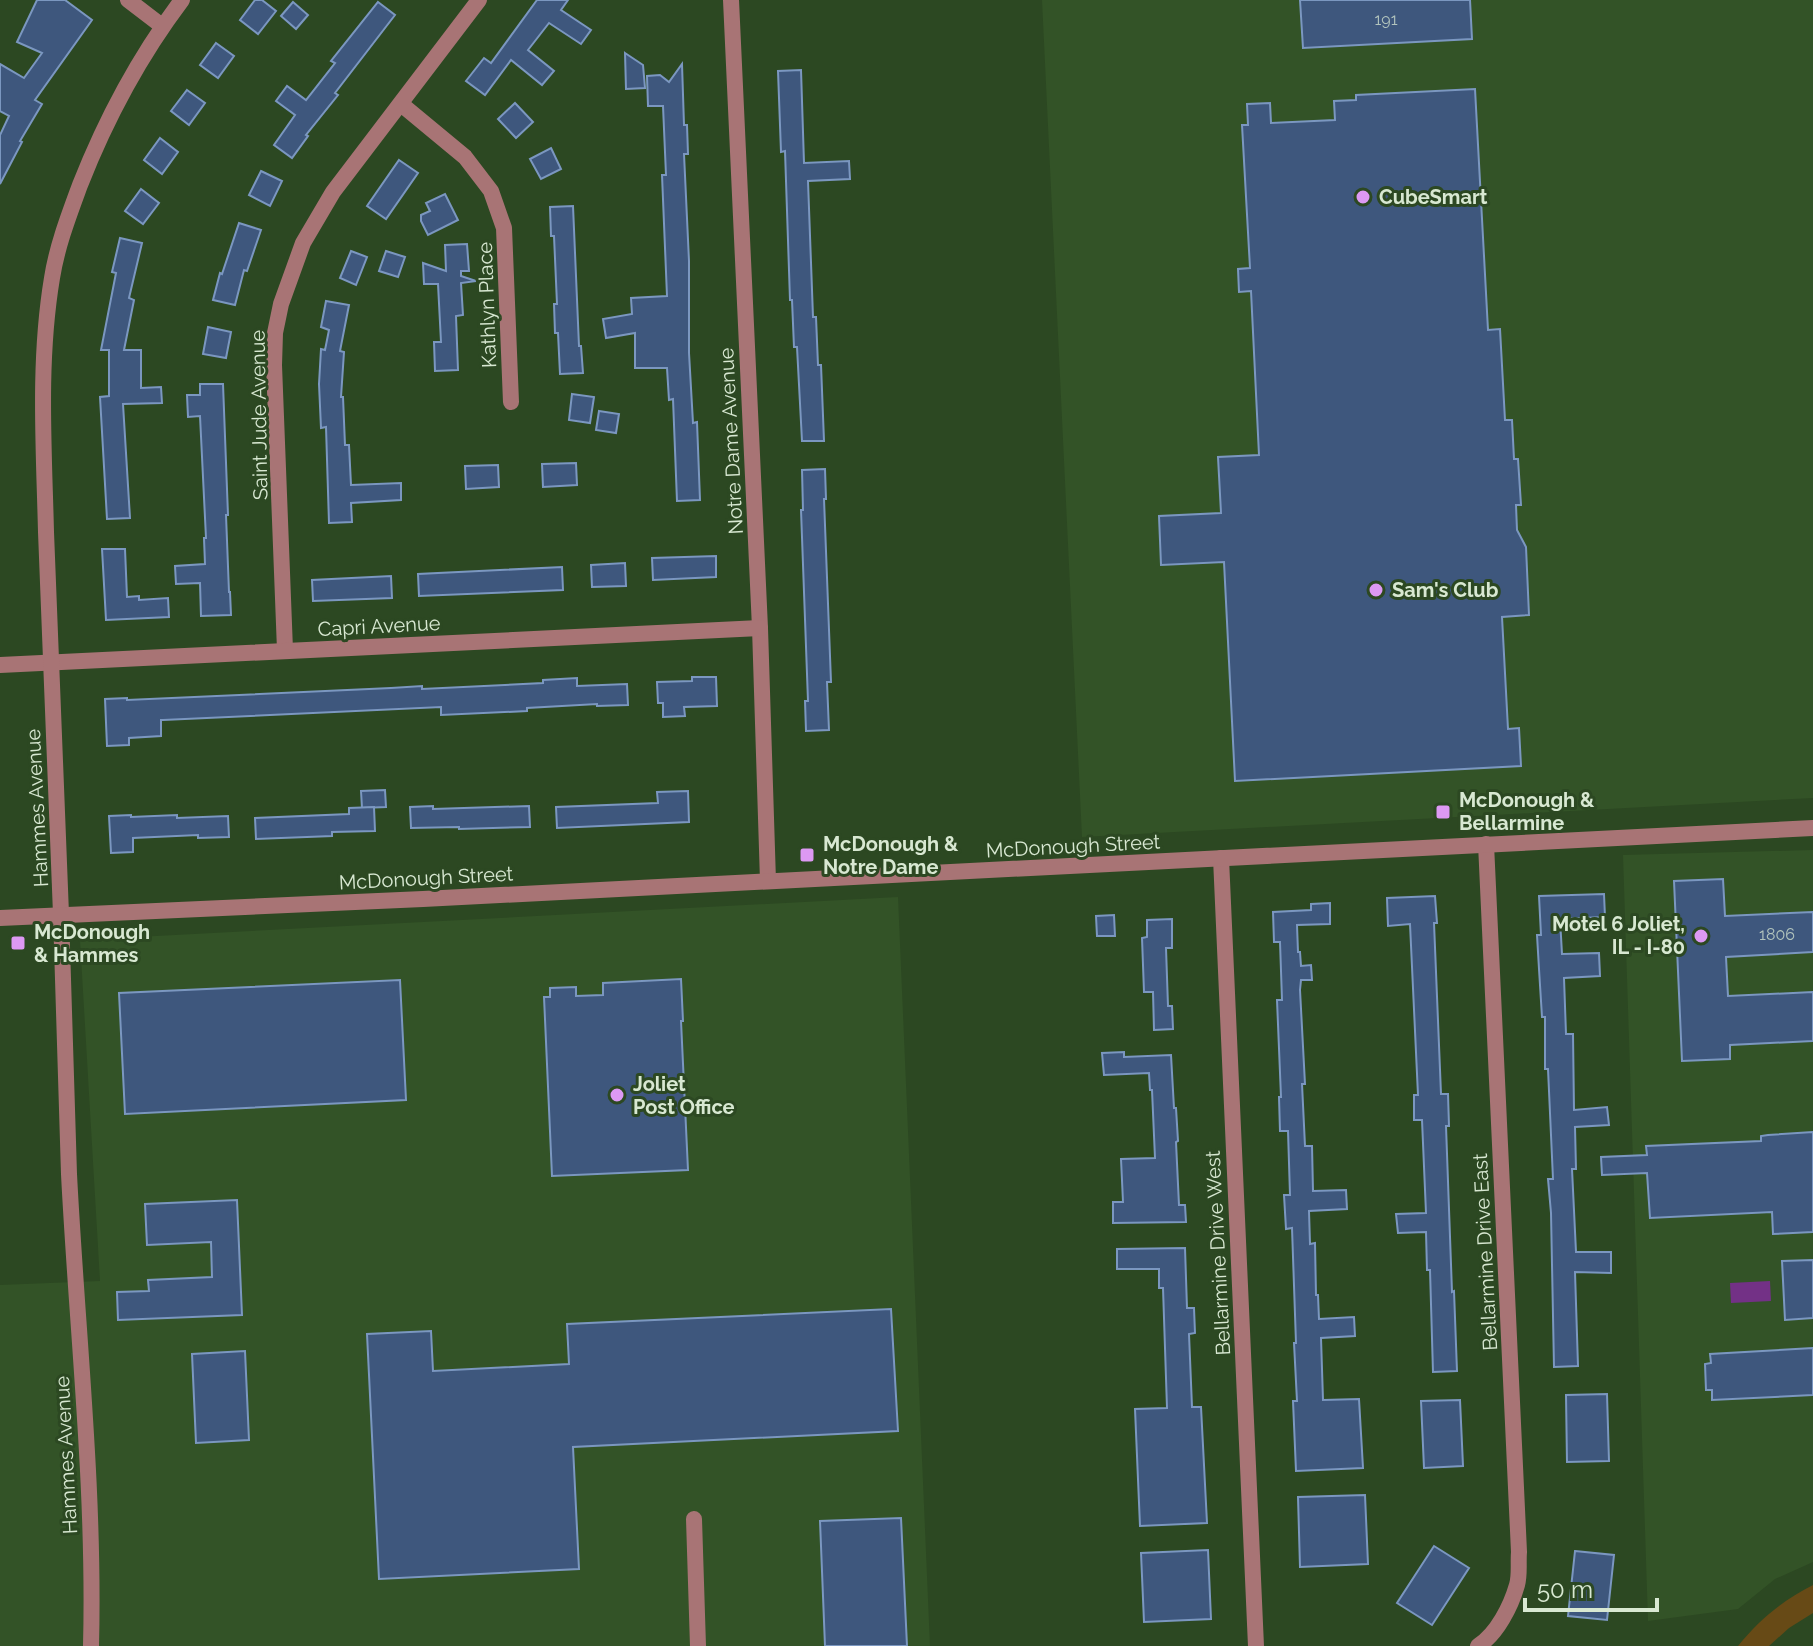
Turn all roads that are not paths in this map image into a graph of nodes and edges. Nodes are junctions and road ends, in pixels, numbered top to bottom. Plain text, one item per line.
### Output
1 (128, 0) edge
2 (182, 0) edge
3 (479, 0) edge
4 (731, 0) edge
5 (162, 26) junction
6 (401, 104) junction
7 (511, 402) dead end
8 (760, 628) junction
9 (285, 650) junction
10 (50, 663) junction
11 (0, 665) edge
12 (1813, 828) edge
13 (1486, 844) junction
14 (1221, 858) junction
15 (768, 881) junction
16 (61, 914) junction
17 (0, 918) edge
18 (694, 1519) dead end
19 (91, 1646) edge
20 (698, 1646) edge
21 (1256, 1646) edge
22 (1478, 1646) edge

1 - 5 street
2 - 5 street, Hammes Avenue
3 - 6 street, Saint Jude Avenue
4 - 8 street, Notre Dame Avenue
5 - 10 street, Hammes Avenue
6 - 7 street, Kathlyn Place
6 - 9 street, Saint Jude Avenue
8 - 9 street, Capri Avenue
8 - 15 street, Notre Dame Avenue
9 - 10 street, Capri Avenue
10 - 11 street, Capri Avenue
10 - 16 street, Hammes Avenue
12 - 13 street, McDonough Street
13 - 14 street, McDonough Street
13 - 22 street, Bellarmine Drive East
14 - 15 street, McDonough Street
14 - 21 street, Bellarmine Drive West
15 - 16 street, McDonough Street
16 - 17 street, McDonough Street
16 - 19 street, Hammes Avenue
18 - 20 street

